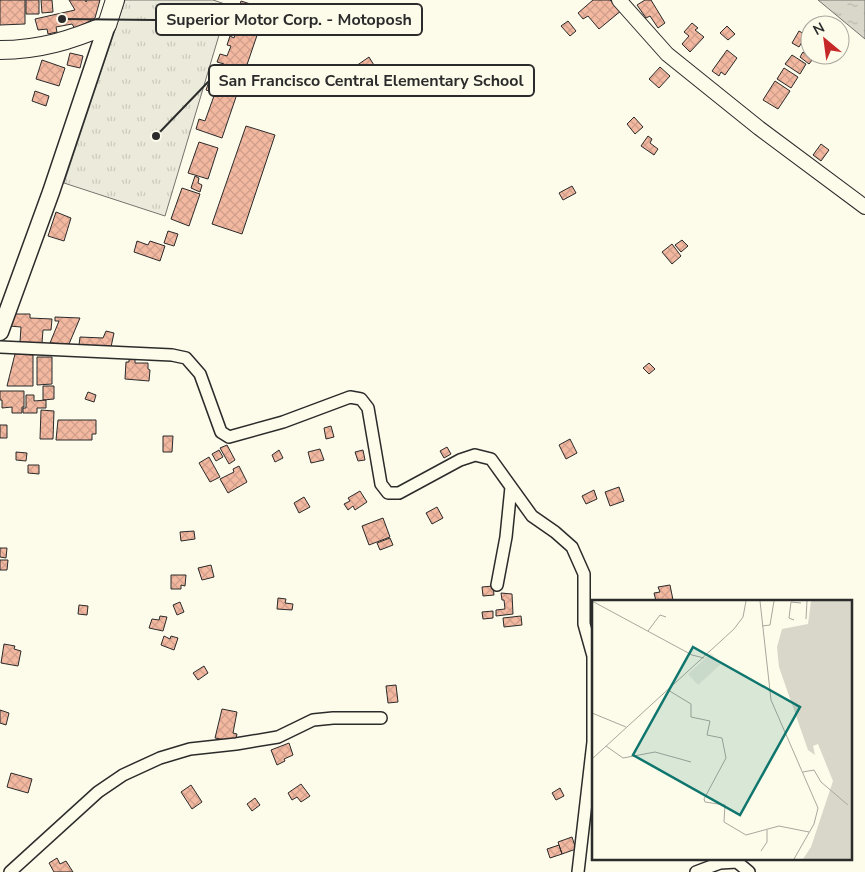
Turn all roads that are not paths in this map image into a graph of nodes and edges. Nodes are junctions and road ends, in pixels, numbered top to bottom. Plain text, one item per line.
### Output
1 (115, 0) edge
2 (619, 0) edge
3 (108, 25) junction
4 (0, 50) edge
5 (865, 207) edge
6 (0, 332) edge
7 (0, 347) edge
8 (511, 487) junction
9 (497, 585) dead end
10 (592, 652) edge
11 (380, 718) dead end
12 (592, 742) edge
13 (10, 872) edge
14 (578, 872) edge
15 (696, 872) edge
16 (749, 872) edge

1 - 3 main road
2 - 5 street
3 - 4 main road
3 - 6 main road
7 - 8 street
8 - 9 street
8 - 10 street
11 - 13 street
12 - 14 street
15 - 16 street

